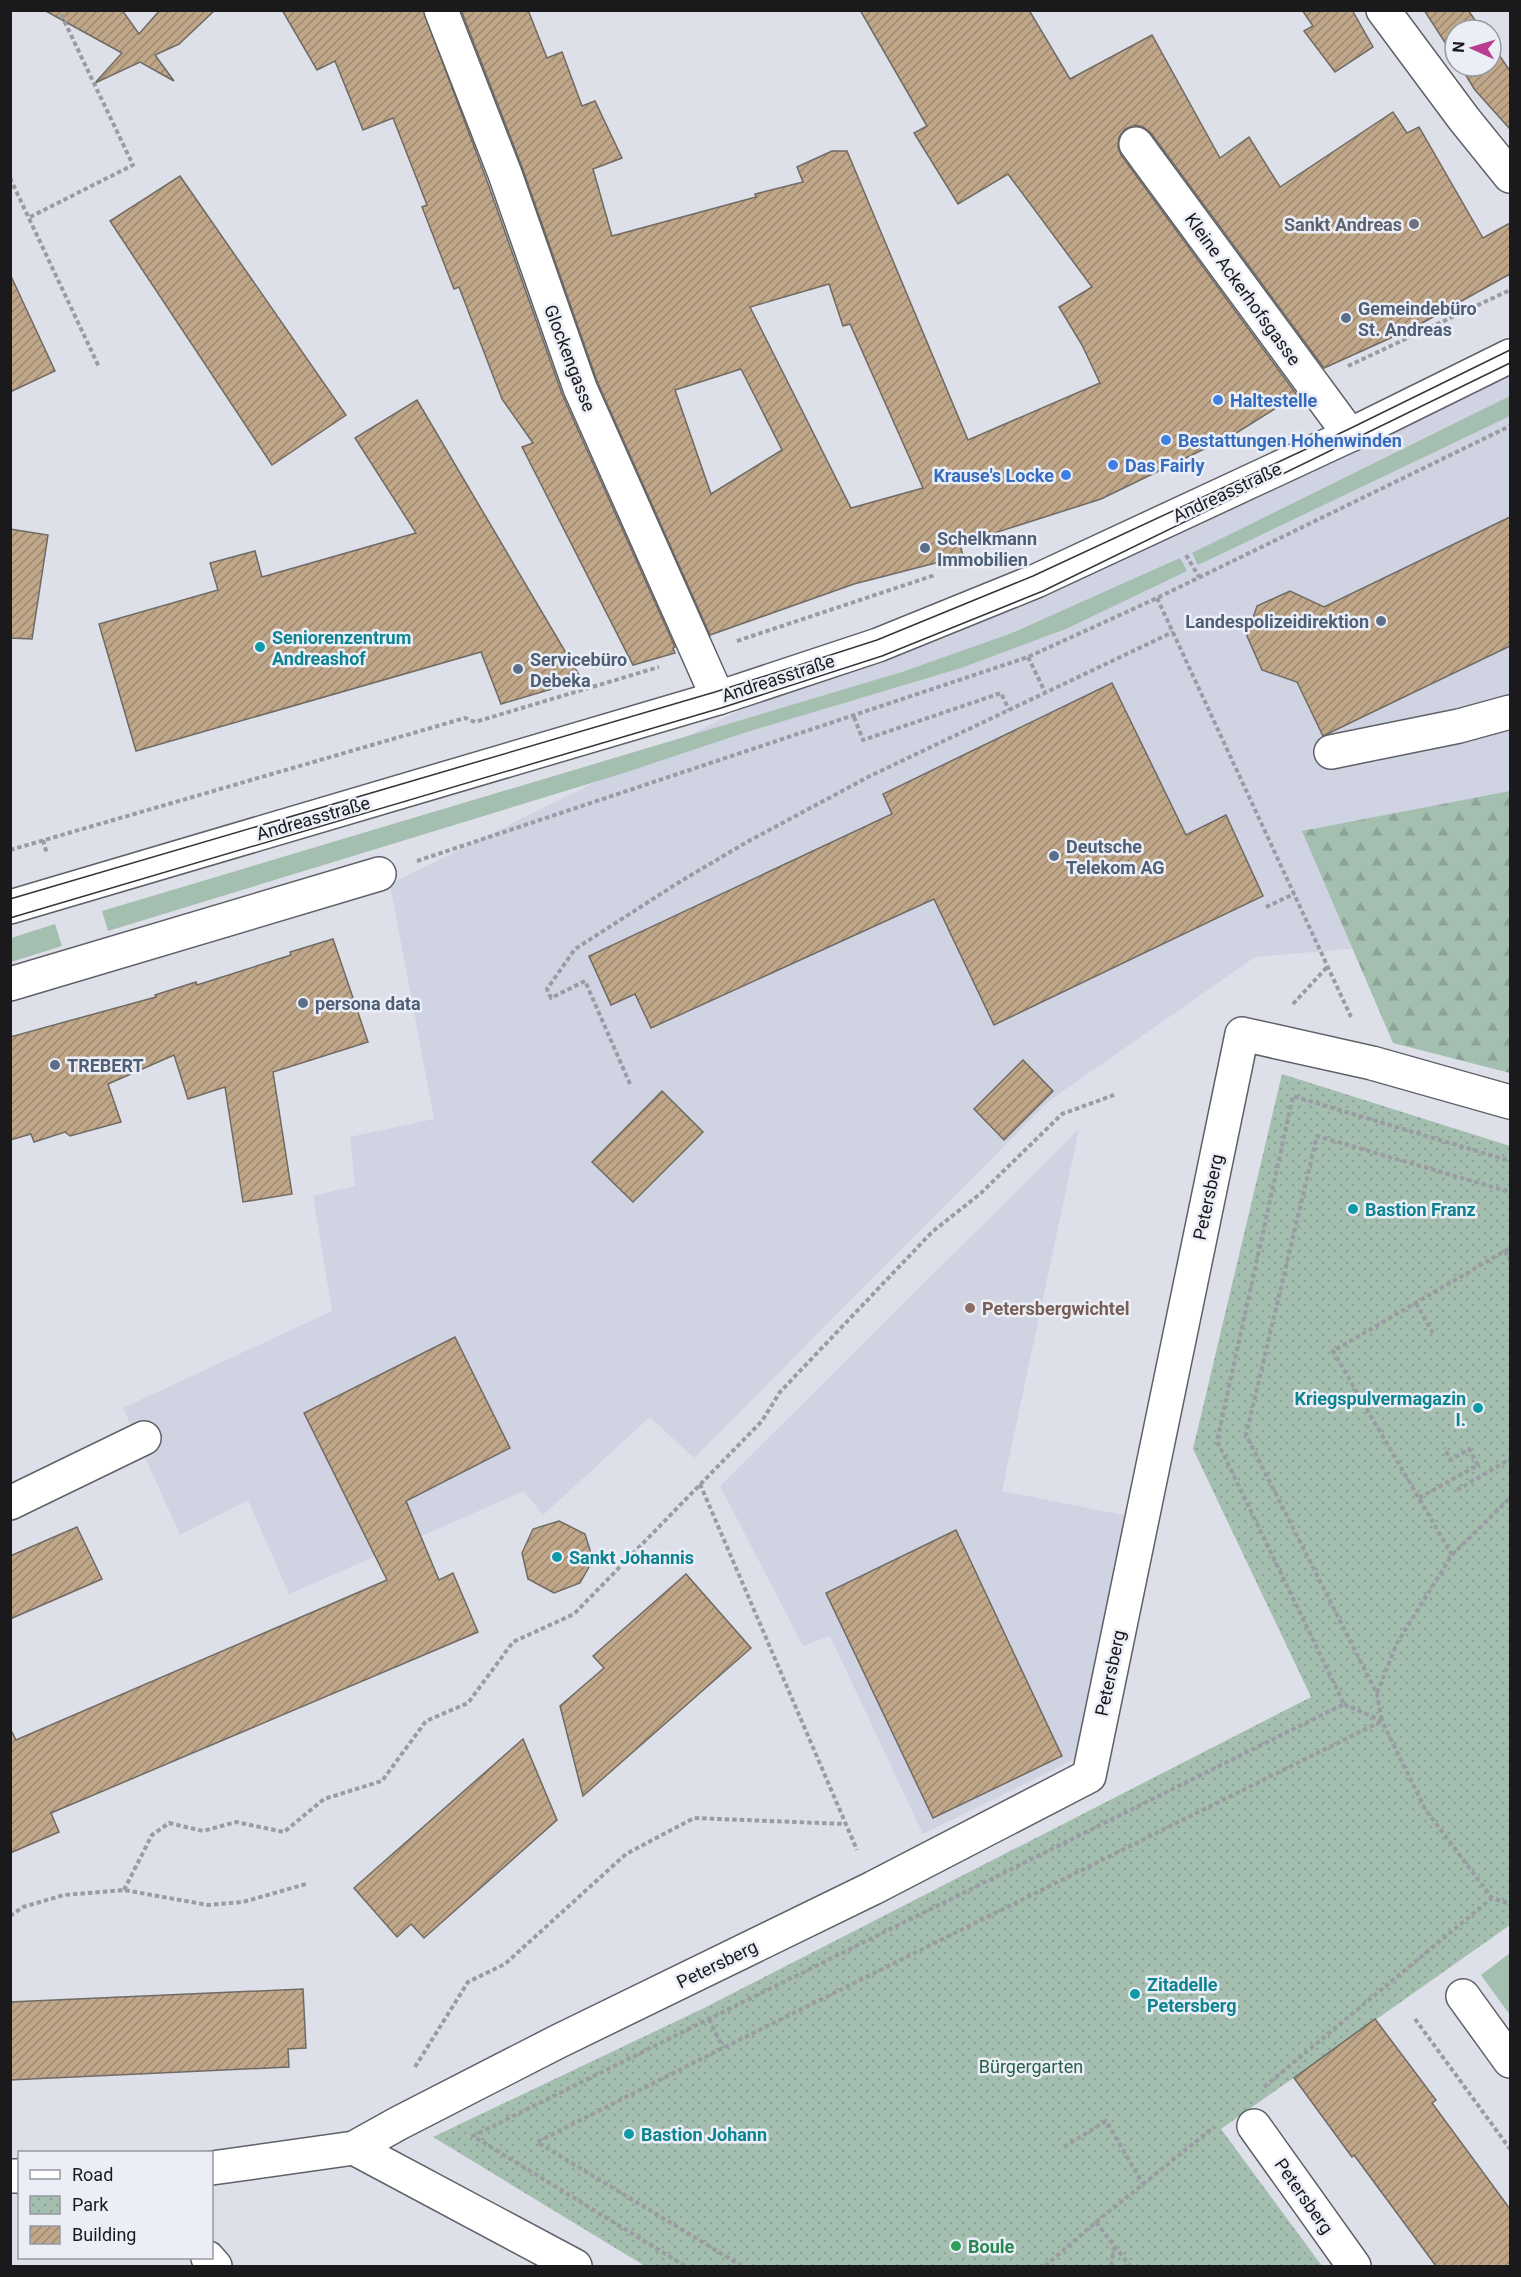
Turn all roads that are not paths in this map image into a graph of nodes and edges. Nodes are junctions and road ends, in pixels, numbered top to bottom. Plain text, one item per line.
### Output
1 (441, 10) edge
2 (1383, 10) edge
3 (1136, 144) dead end
4 (1510, 176) edge
5 (1510, 356) edge
6 (1350, 435) junction
7 (718, 698) junction
8 (1510, 712) edge
9 (1331, 752) dead end
10 (379, 874) road end
11 (10, 907) edge
12 (10, 984) edge
13 (1510, 1102) edge
14 (144, 1438) dead end
15 (10, 1503) edge
16 (1463, 1996) dead end
17 (1510, 2061) edge
18 (1254, 2126) dead end
19 (354, 2148) junction
20 (213, 2168) edge
21 (574, 2266) edge
22 (1354, 2266) edge

1 - 7 street, Glockengasse
2 - 4 street
3 - 6 street, Kleine Ackerhofsgasse
5 - 6 street, Andreasstraße
6 - 7 street, Andreasstraße
7 - 11 street, Andreasstraße
8 - 9 street
10 - 12 street
13 - 19 street, Petersberg
14 - 15 street
16 - 17 street
18 - 22 street, Petersberg
19 - 20 street, Petersberg
19 - 21 street

